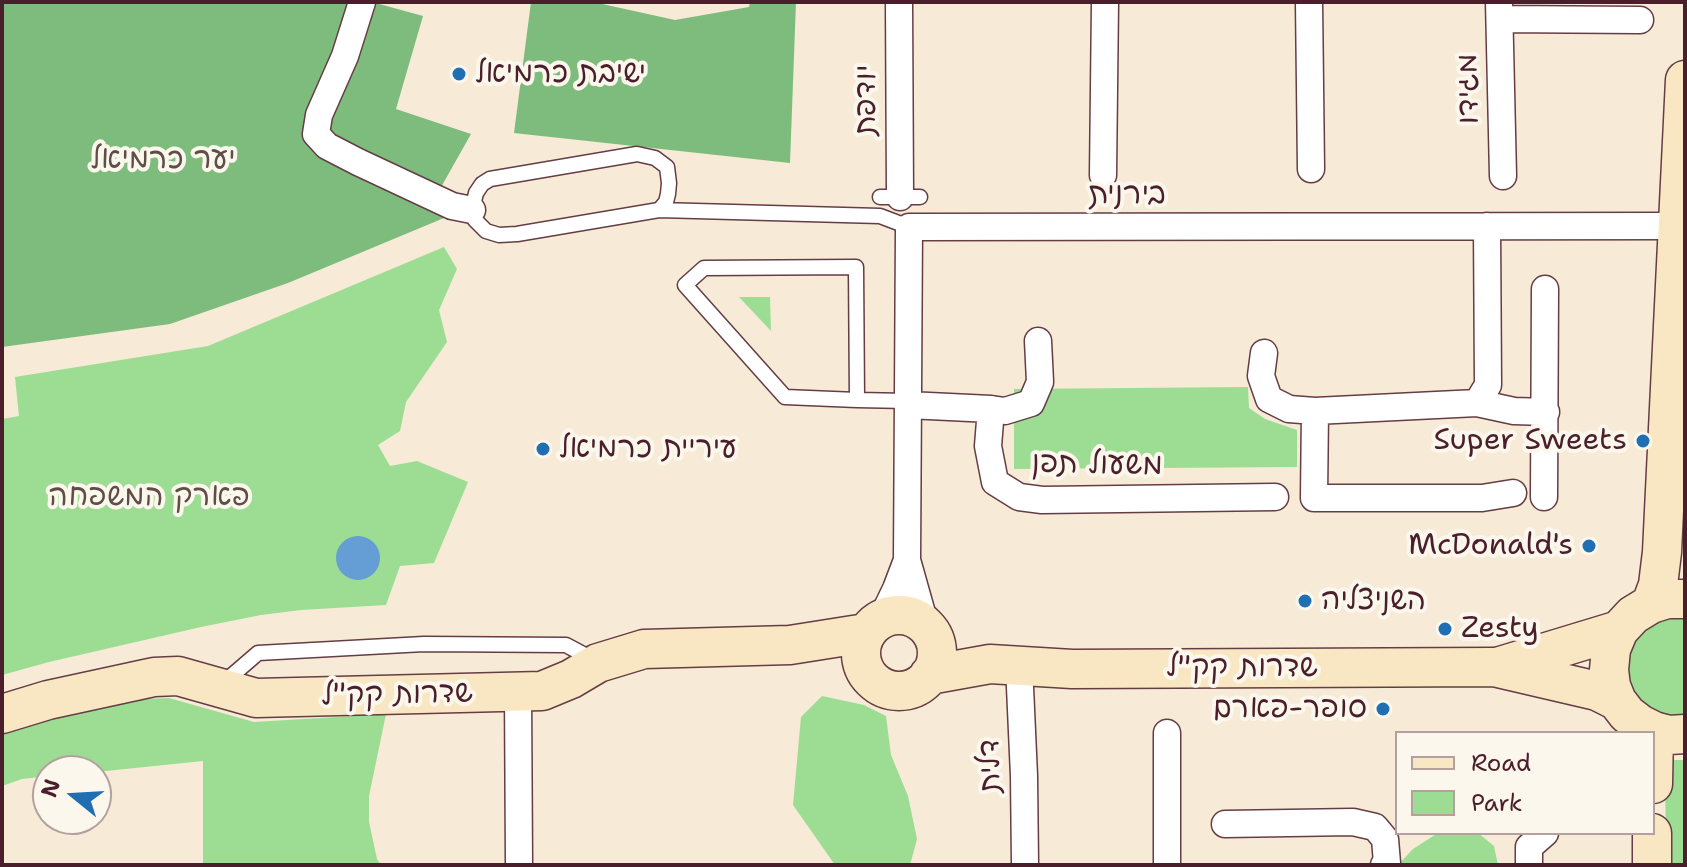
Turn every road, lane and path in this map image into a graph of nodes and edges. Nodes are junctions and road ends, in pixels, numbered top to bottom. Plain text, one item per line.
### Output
1 (362, 2) edge
2 (899, 2) edge
3 (1105, 2) edge
4 (1309, 2) edge
5 (1500, 10) edge
6 (1640, 20) dead end
7 (1685, 80) edge
8 (1311, 169) dead end
9 (1103, 175) dead end
10 (1503, 176) dead end
11 (900, 197) dead end
12 (472, 210) junction
13 (659, 210) junction
14 (1487, 226) junction
15 (1678, 226) junction
16 (909, 227) junction
17 (1545, 289) dead end
18 (1038, 341) dead end
19 (1264, 353) dead end
20 (857, 400) junction
21 (908, 403) junction
22 (1477, 403) junction
23 (991, 409) junction
24 (1315, 411) junction
25 (1546, 412) junction
26 (1513, 493) dead end
27 (1275, 497) dead end
28 (1544, 497) dead end
29 (907, 560) junction
30 (1668, 601) edge
31 (874, 625) junction
32 (929, 629) junction
33 (1619, 630) junction
34 (790, 645) junction
35 (598, 663) junction
36 (1005, 665) junction
37 (1494, 667) junction
38 (865, 671) junction
39 (929, 675) junction
40 (219, 687) junction
41 (518, 691) junction
42 (1617, 701) junction
43 (2, 714) edge
44 (1167, 733) dead end
45 (1670, 733) edge
46 (1655, 778) edge
47 (1225, 824) dead end
48 (1543, 835) edge
49 (1652, 835) edge
50 (519, 865) edge
51 (1025, 865) edge
52 (1167, 865) edge
53 (1384, 865) edge
54 (1529, 865) edge
55 (1652, 865) edge

1 - 12 street
2 - 11 street, יודפת
3 - 9 street
4 - 8 street
5 - 6 street
5 - 10 street, מגידו
7 - 15 street
12 - 13 lane
12 - 13 lane
13 - 16 lane
14 - 15 street, בירנית
14 - 16 street, בירנית
14 - 22 street
15 - 30 street
16 - 21 street
17 - 25 street
18 - 23 street, משעול תפן
19 - 24 street
20 - 20 lane
20 - 21 lane
21 - 23 street, משעול תפן
21 - 29 street
22 - 24 street
22 - 25 street
23 - 27 street, משעול תפן
24 - 26 street
25 - 28 street
29 - 31 street
29 - 32 street
30 - 33 street
31 - 32 street
31 - 34 street
31 - 38 street
32 - 36 street
32 - 39 street
33 - 37 street
33 - 42 street
34 - 35 street, שדרות קק"ל
34 - 38 street
35 - 40 lane
35 - 41 street, שדרות קק"ל
36 - 37 street, שדרות קק"ל
36 - 39 street
36 - 51 street, דלית
37 - 42 street
38 - 39 street
40 - 41 street, שדרות קק"ל
40 - 43 street, שדרות קק"ל
41 - 50 street
42 - 45 street
44 - 52 street
45 - 46 street
47 - 53 street
48 - 54 street
49 - 55 street

